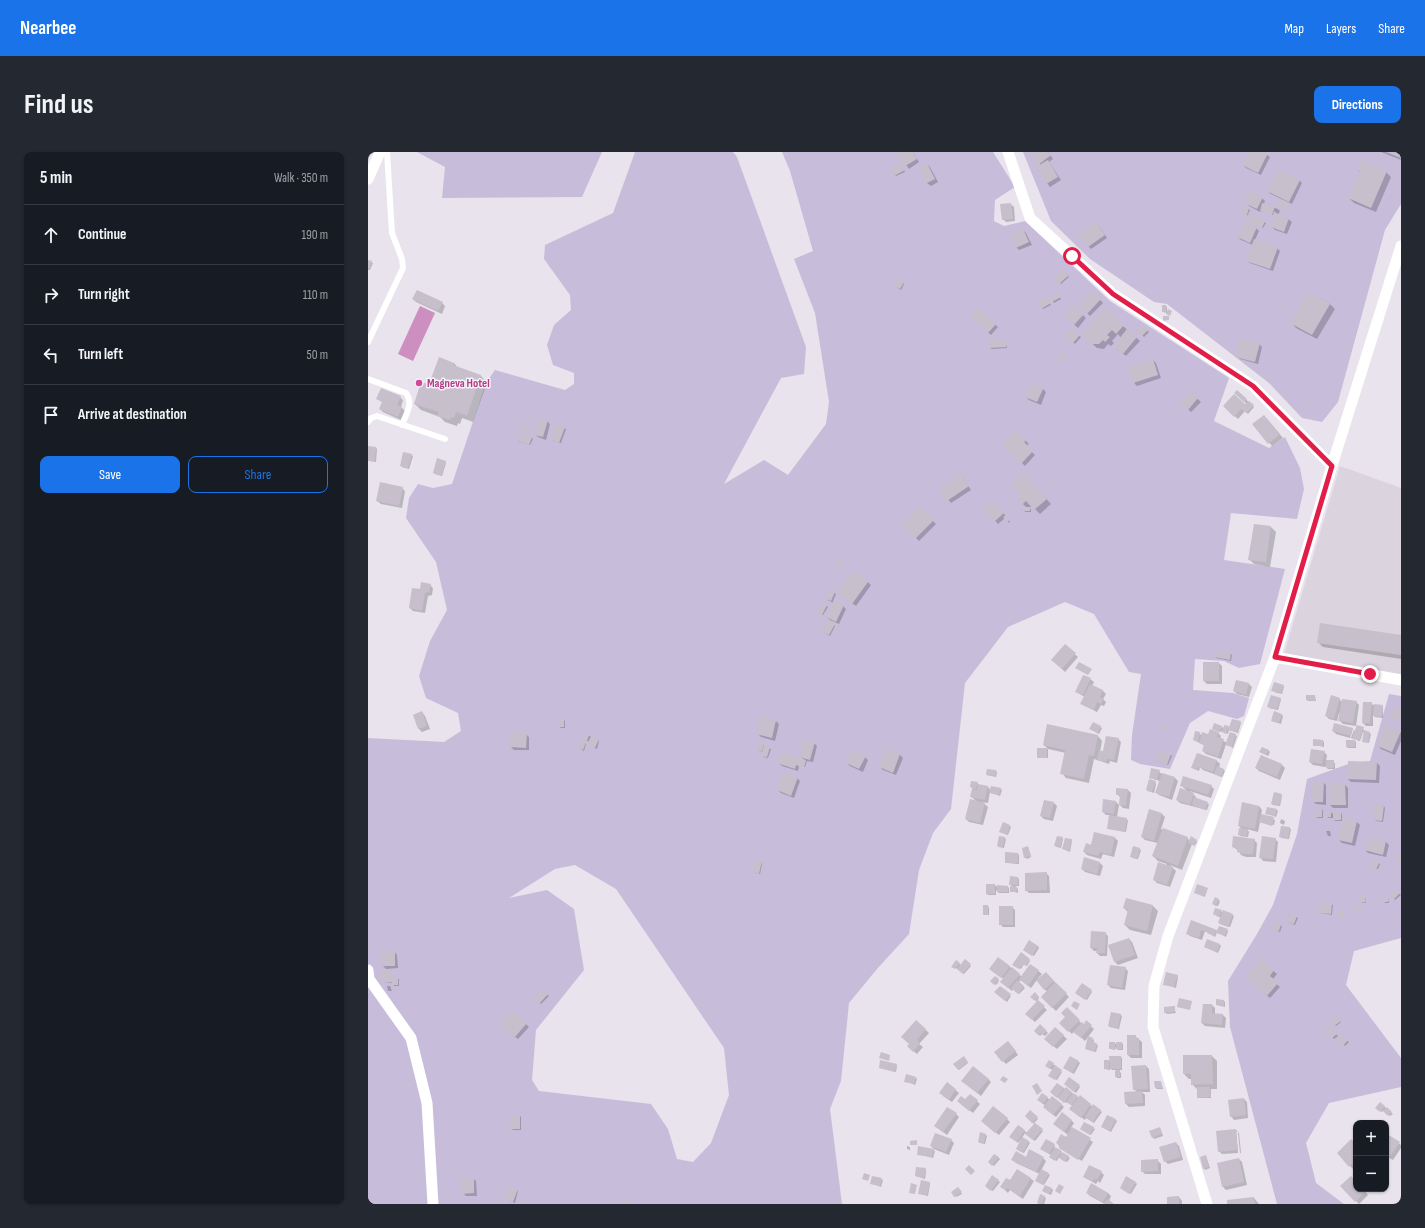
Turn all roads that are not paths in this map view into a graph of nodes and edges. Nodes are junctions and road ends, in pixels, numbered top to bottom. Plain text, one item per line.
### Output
1 (380, 152) edge
2 (387, 152) edge
3 (1008, 152) edge
4 (368, 179) edge
5 (1401, 246) edge
6 (368, 342) edge
7 (368, 379) edge
8 (368, 422) edge
9 (402, 425) junction
10 (445, 439) dead end
11 (1332, 466) junction
12 (1275, 657) junction
13 (1401, 680) edge
14 (368, 970) edge
15 (433, 1204) edge
16 (1207, 1204) edge

1 - 4 street
2 - 6 lane
3 - 11 street
5 - 11 street
7 - 9 lane
8 - 9 lane
9 - 10 lane
11 - 12 street
12 - 13 street
12 - 16 street
14 - 15 street

